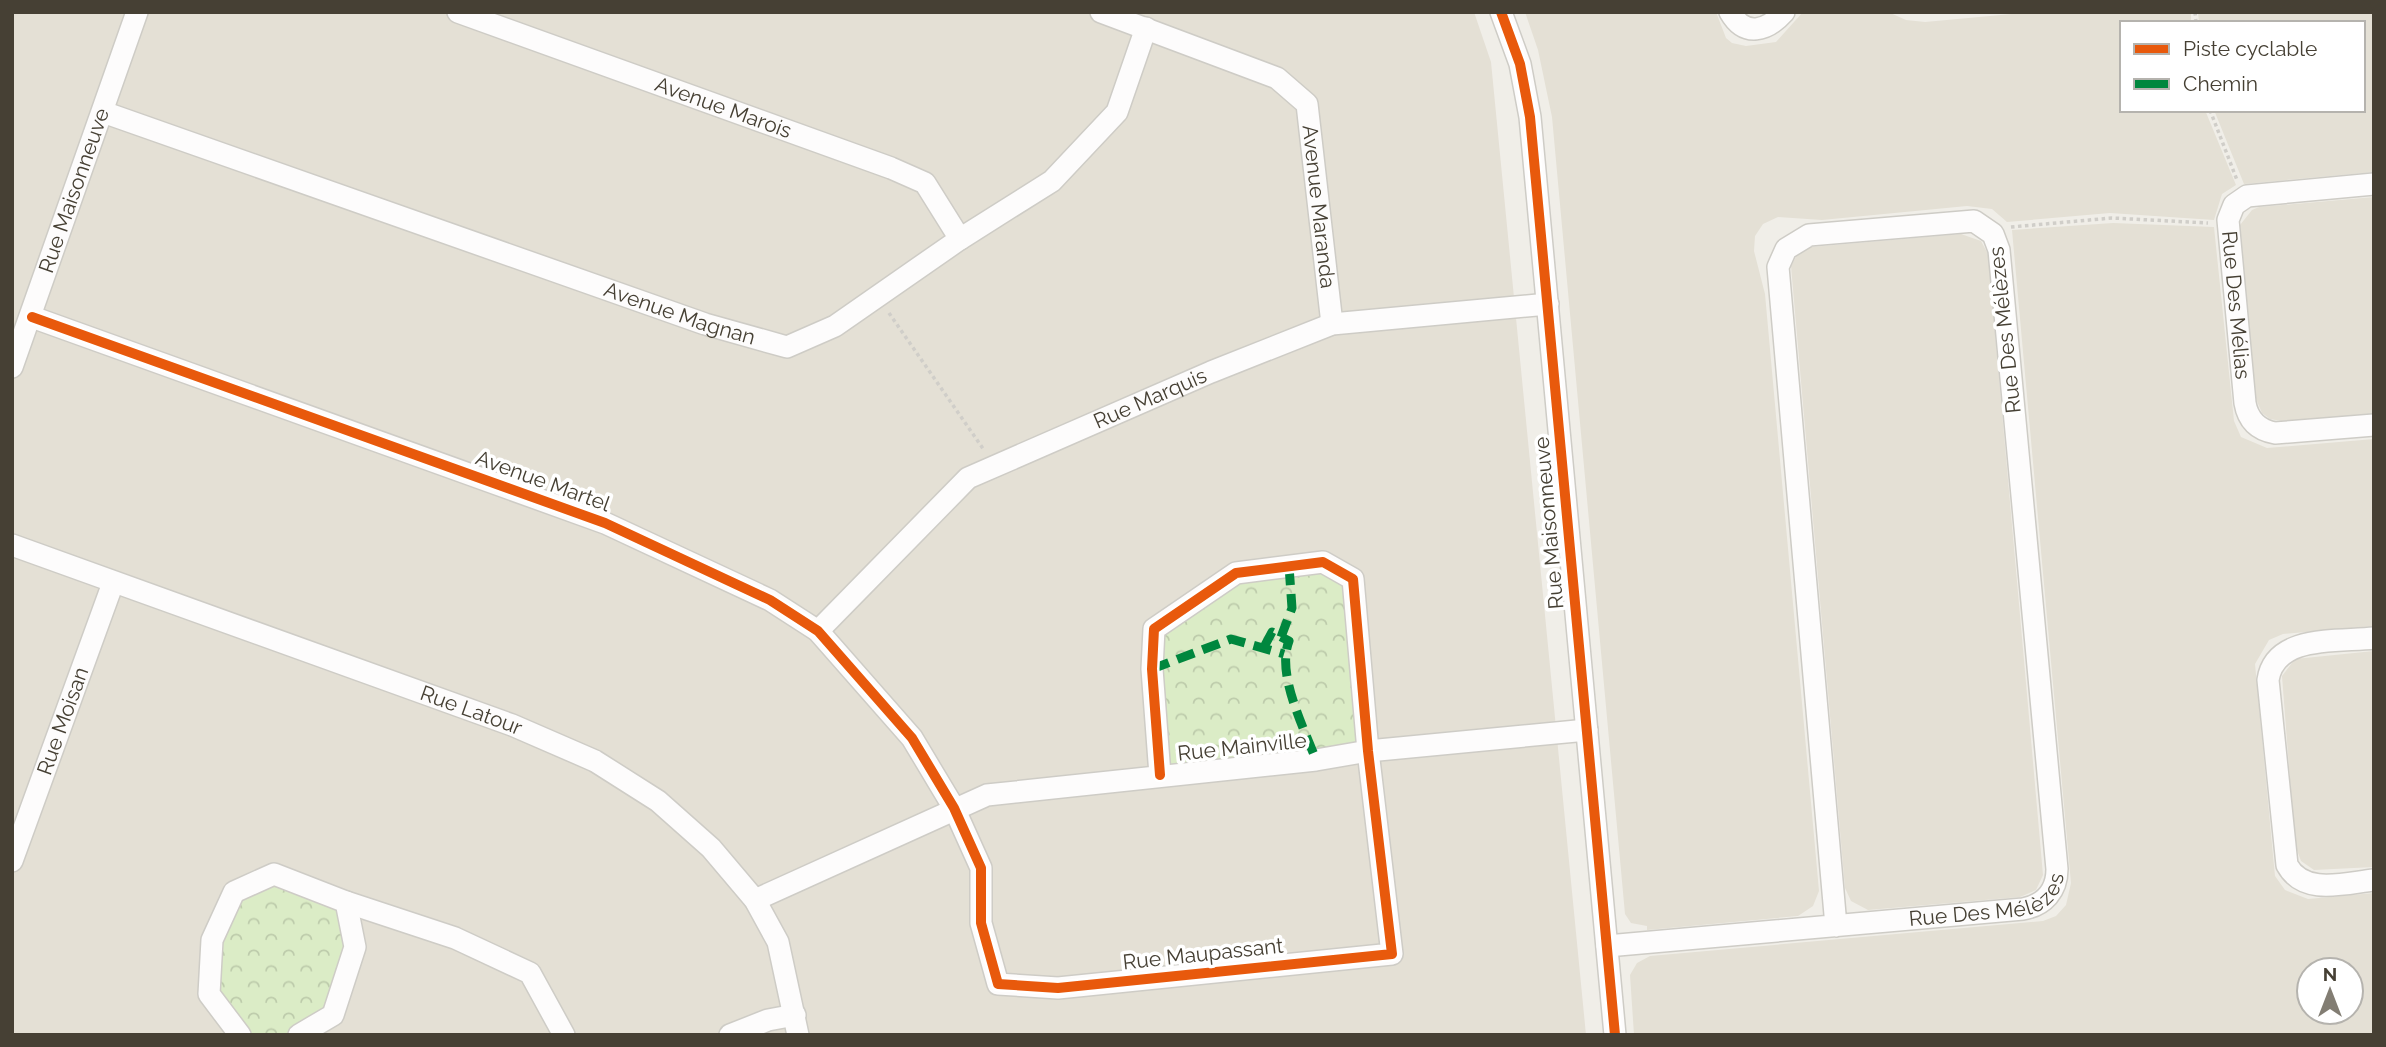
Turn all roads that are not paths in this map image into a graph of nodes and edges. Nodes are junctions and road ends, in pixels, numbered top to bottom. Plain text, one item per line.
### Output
1 (138, 12) edge
2 (458, 12) edge
3 (1101, 12) edge
4 (1501, 12) edge
5 (1730, 12) edge
6 (1784, 12) edge
7 (1146, 28) junction
8 (103, 112) junction
9 (2374, 184) edge
10 (960, 239) junction
11 (1548, 304) junction
12 (32, 317) junction
13 (1332, 324) junction
14 (12, 367) edge
15 (2374, 425) edge
16 (12, 545) edge
17 (113, 583) junction
18 (818, 631) junction
19 (2374, 638) edge
20 (1587, 730) junction
21 (1368, 751) junction
22 (1160, 775) junction
23 (954, 808) junction
24 (12, 860) edge
25 (2374, 880) edge
26 (755, 900) junction
27 (346, 902) junction
28 (1836, 926) junction
29 (1607, 946) junction
30 (796, 1025) edge
31 (240, 1035) edge
32 (299, 1035) edge
33 (564, 1035) edge
34 (730, 1035) edge
35 (1615, 1035) edge

1 - 8 street, Rue Maisonneuve
2 - 10 street, Avenue Marois
3 - 7 street, Avenue Maranda
4 - 11 street, Rue Maisonneuve
5 - 6 street
7 - 10 street, Avenue Magnan
7 - 13 street, Avenue Maranda
8 - 10 street, Avenue Magnan
8 - 12 street, Rue Maisonneuve
9 - 15 street, Rue Des Mélias
11 - 13 street, Rue Marquis
11 - 20 street, Rue Maisonneuve
12 - 14 street, Rue Maisonneuve
12 - 18 street, Avenue Martel
13 - 18 street, Rue Marquis
16 - 17 street, Rue Latour
17 - 24 street, Rue Moisan
17 - 26 street, Rue Latour
18 - 23 street, Avenue Martel
19 - 25 street
20 - 21 street, Rue Mainville
20 - 29 street, Rue Maisonneuve
21 - 22 street, Rue Mainville
21 - 22 street
21 - 23 street, Rue Maupassant
22 - 23 street, Rue Mainville
23 - 26 street, Rue Mainville
26 - 30 street, Rue Latour
27 - 31 street
27 - 32 street
27 - 33 street
28 - 28 street, Rue Des Mélèzes
28 - 29 street, Rue Des Mélèzes
29 - 35 street, Rue Maisonneuve
30 - 34 street

